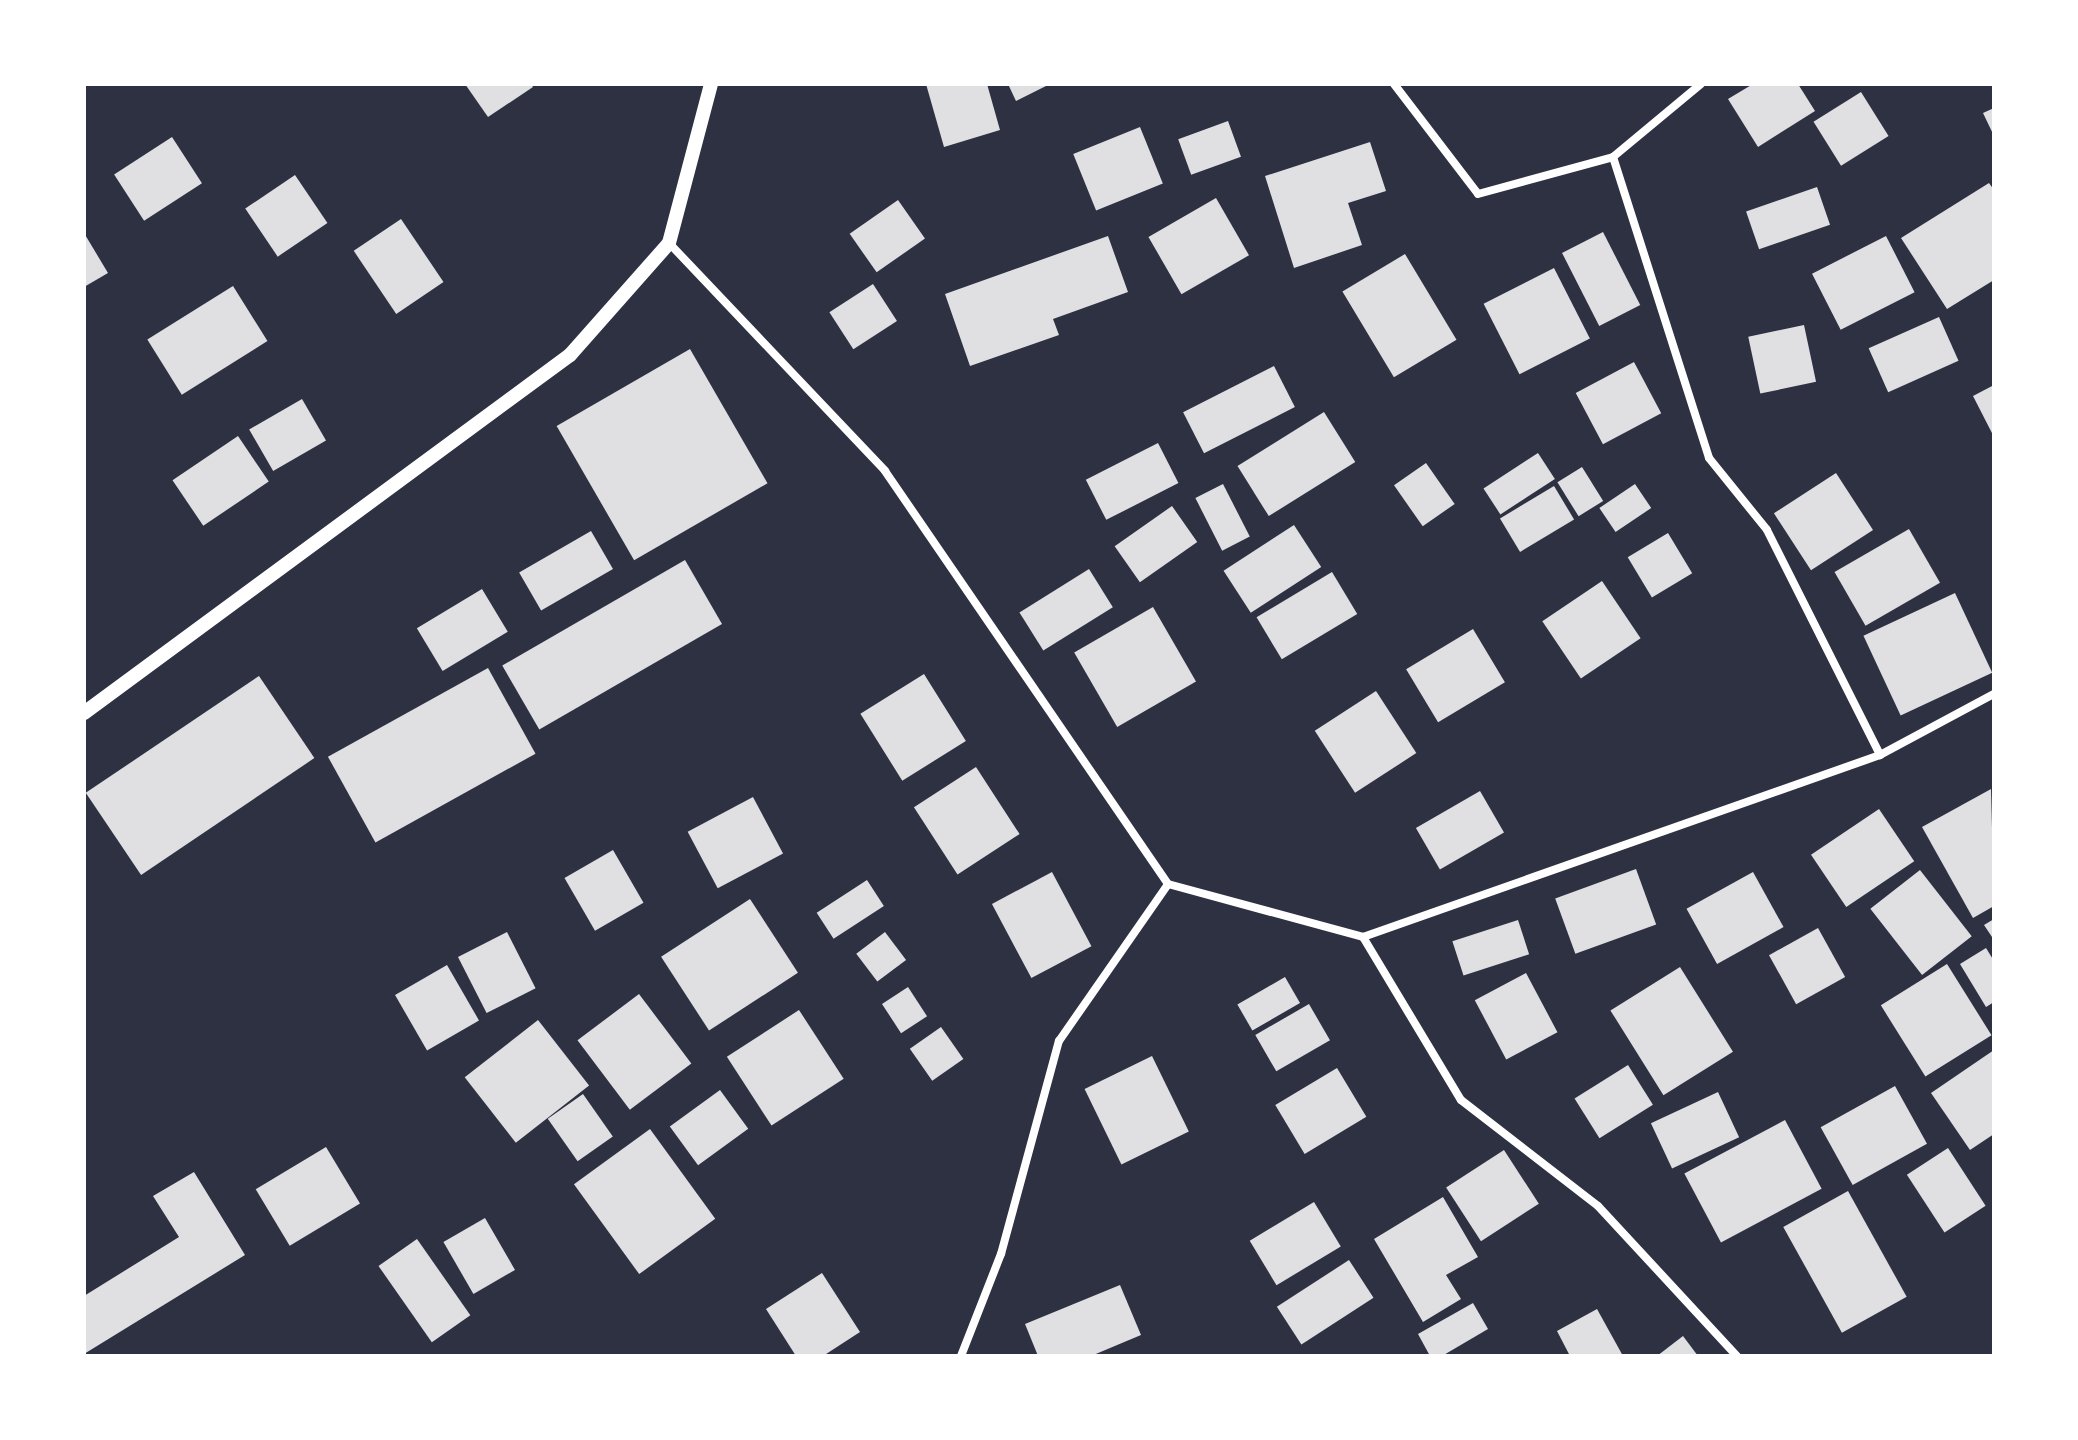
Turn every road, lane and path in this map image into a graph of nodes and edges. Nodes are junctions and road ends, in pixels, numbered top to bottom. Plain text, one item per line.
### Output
1 (711, 84) edge
2 (1394, 84) edge
3 (1701, 84) edge
4 (1613, 157) junction
5 (669, 243) junction
6 (1994, 694) edge
7 (84, 713) edge
8 (1880, 755) junction
9 (1168, 884) junction
10 (1363, 937) junction
11 (961, 1356) edge
12 (1737, 1356) edge

1 - 5 street
2 - 4 street
3 - 4 street
4 - 8 street
5 - 7 street
5 - 9 street
6 - 8 street
8 - 10 street
9 - 10 street
9 - 11 street
10 - 12 street

